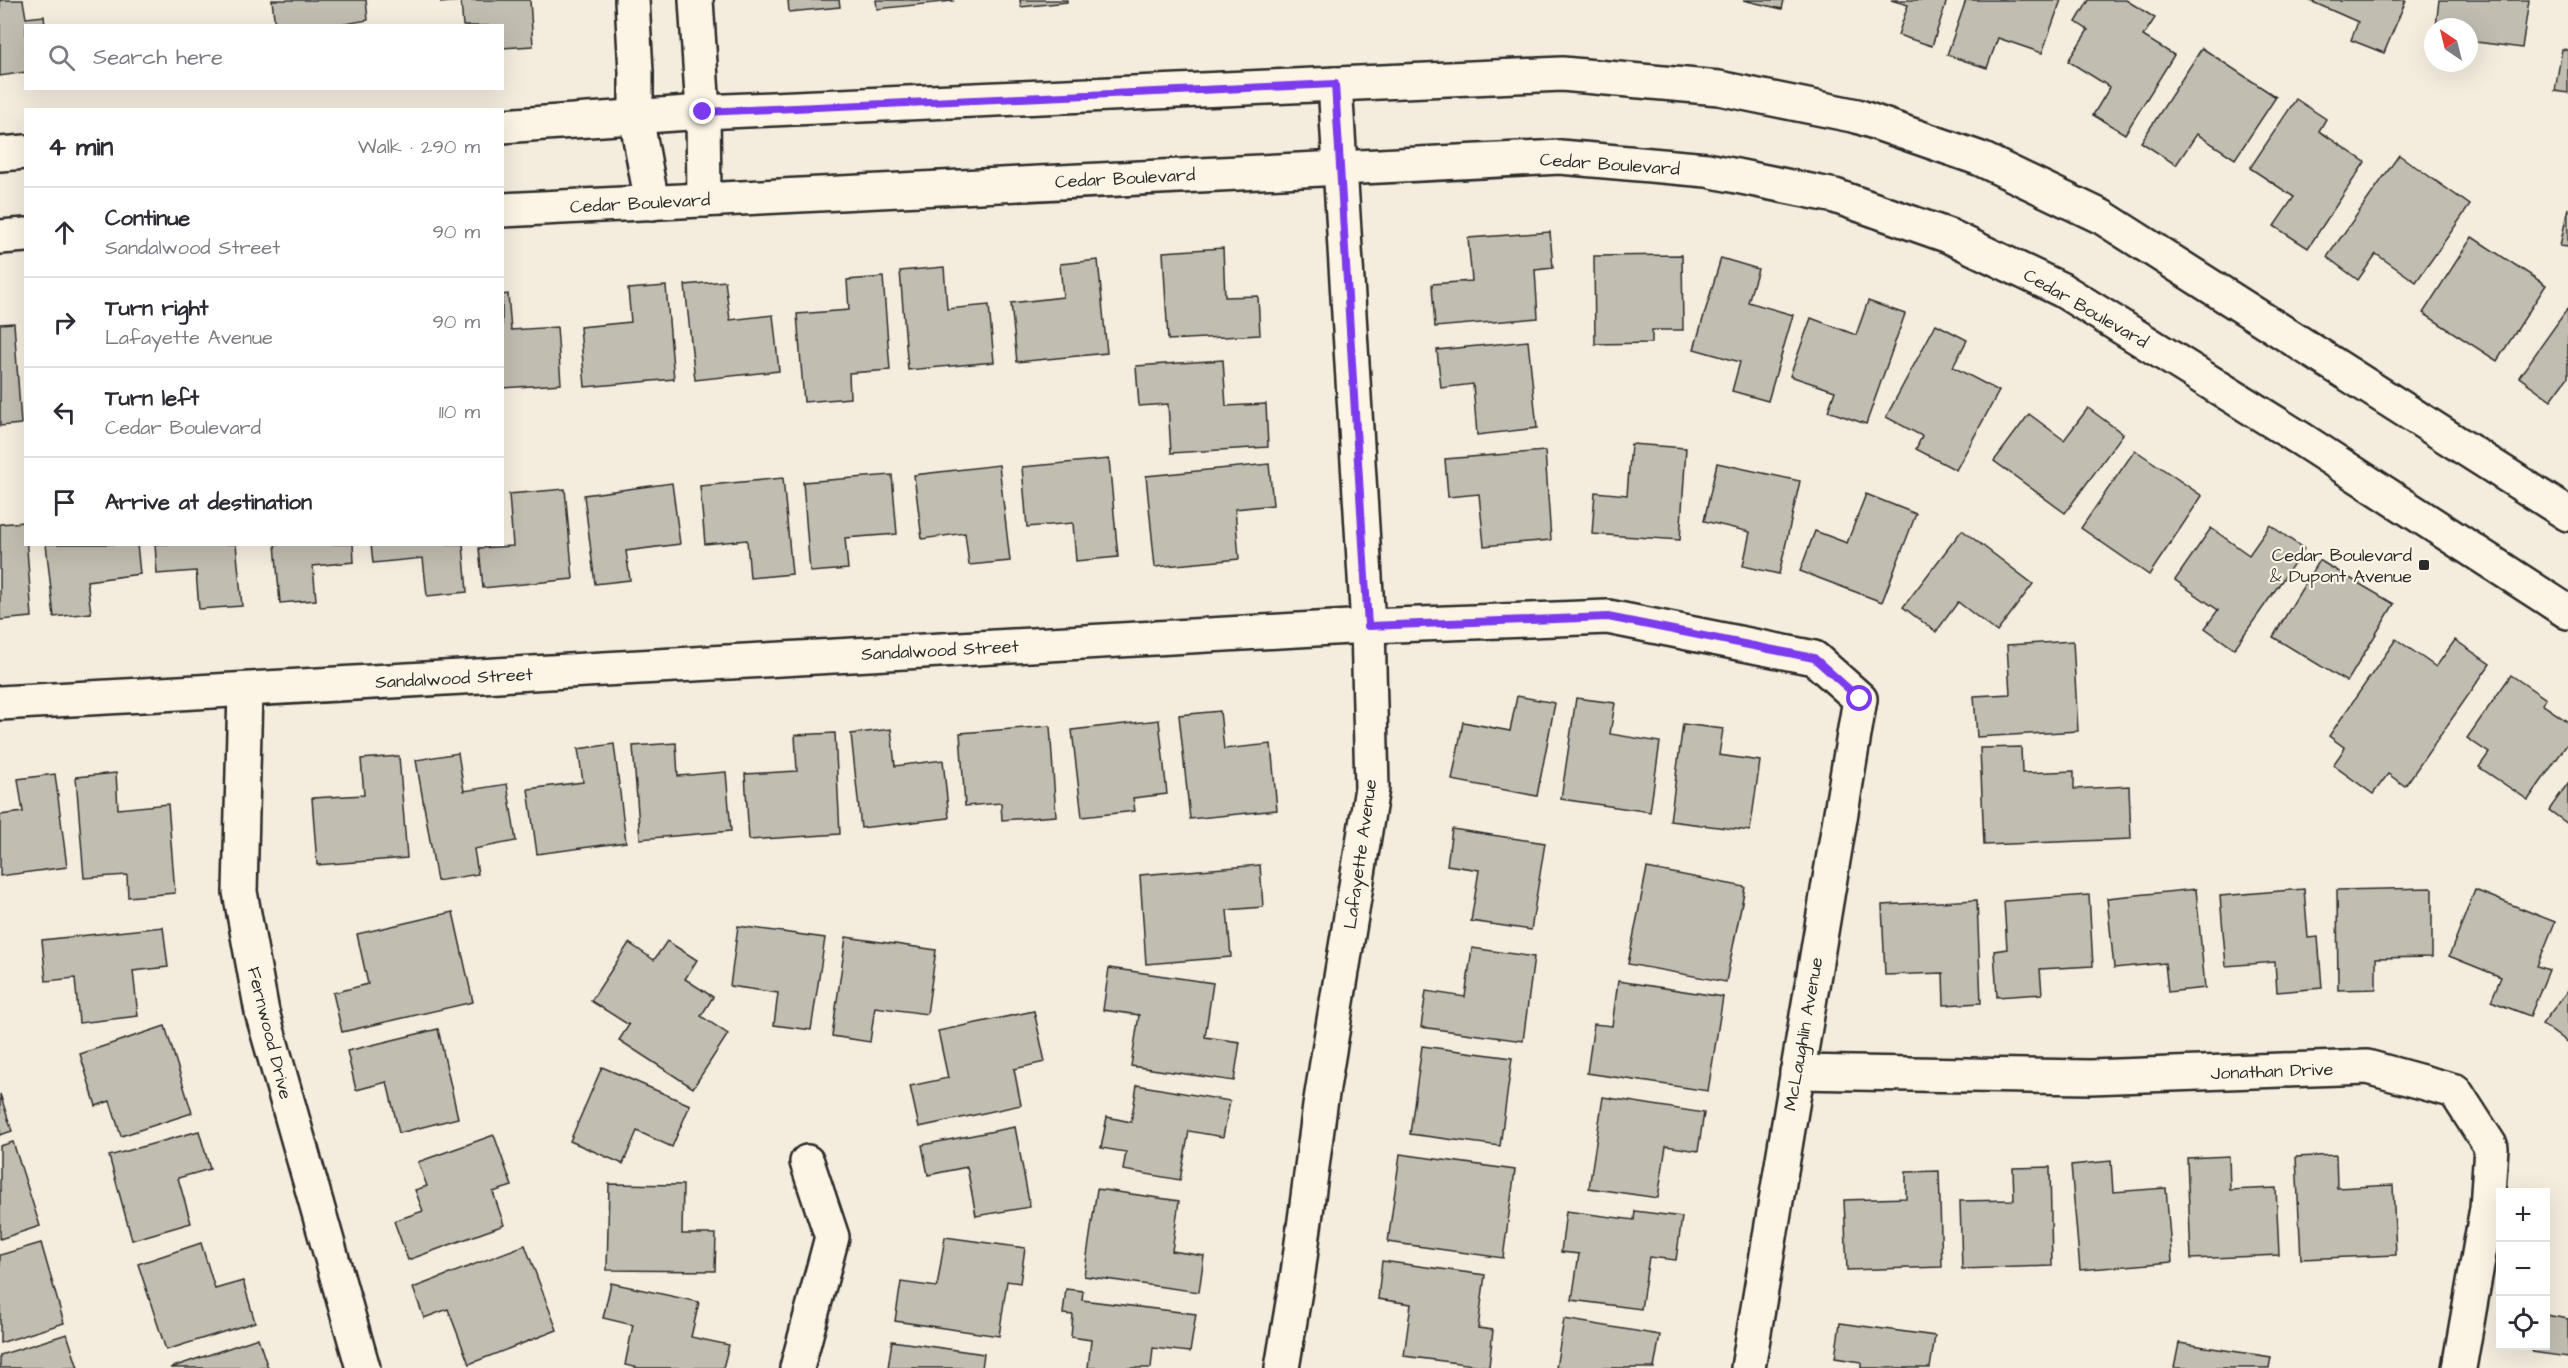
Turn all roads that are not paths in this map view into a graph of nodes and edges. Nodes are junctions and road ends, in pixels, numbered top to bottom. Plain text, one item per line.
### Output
1 (632, 0) edge
2 (696, 0) edge
3 (1335, 84) junction
4 (703, 112) junction
5 (636, 117) junction
6 (504, 126) edge
7 (24, 152) edge
8 (0, 154) edge
9 (1339, 167) junction
10 (704, 200) junction
11 (652, 202) junction
12 (504, 210) edge
13 (24, 235) edge
14 (0, 237) edge
15 (2568, 514) edge
16 (2568, 612) edge
17 (1368, 626) junction
18 (245, 690) junction
19 (1860, 699) joint
20 (0, 703) edge
21 (1797, 1072) junction
22 (807, 1162) dead end
23 (363, 1368) edge
24 (797, 1368) edge
25 (1282, 1368) edge
26 (1748, 1368) edge
27 (2459, 1368) edge

1 - 5 street
2 - 4 street
3 - 4 street
3 - 9 street, Lafayette Avenue
3 - 15 street
4 - 5 street
4 - 10 street
5 - 6 street
5 - 11 street
7 - 8 street
9 - 10 street, Cedar Boulevard
9 - 16 street, Cedar Boulevard
9 - 17 street, Lafayette Avenue
10 - 11 street, Cedar Boulevard
11 - 12 street, Cedar Boulevard
13 - 14 street
17 - 18 street, Sandalwood Street
17 - 19 street, Sandalwood Street
17 - 25 street, Lafayette Avenue
18 - 20 street, Sandalwood Street
18 - 23 street, Fernwood Drive
19 - 21 street, McLaughlin Avenue
21 - 26 street, McLaughlin Avenue
21 - 27 street, Jonathan Drive
22 - 24 street

